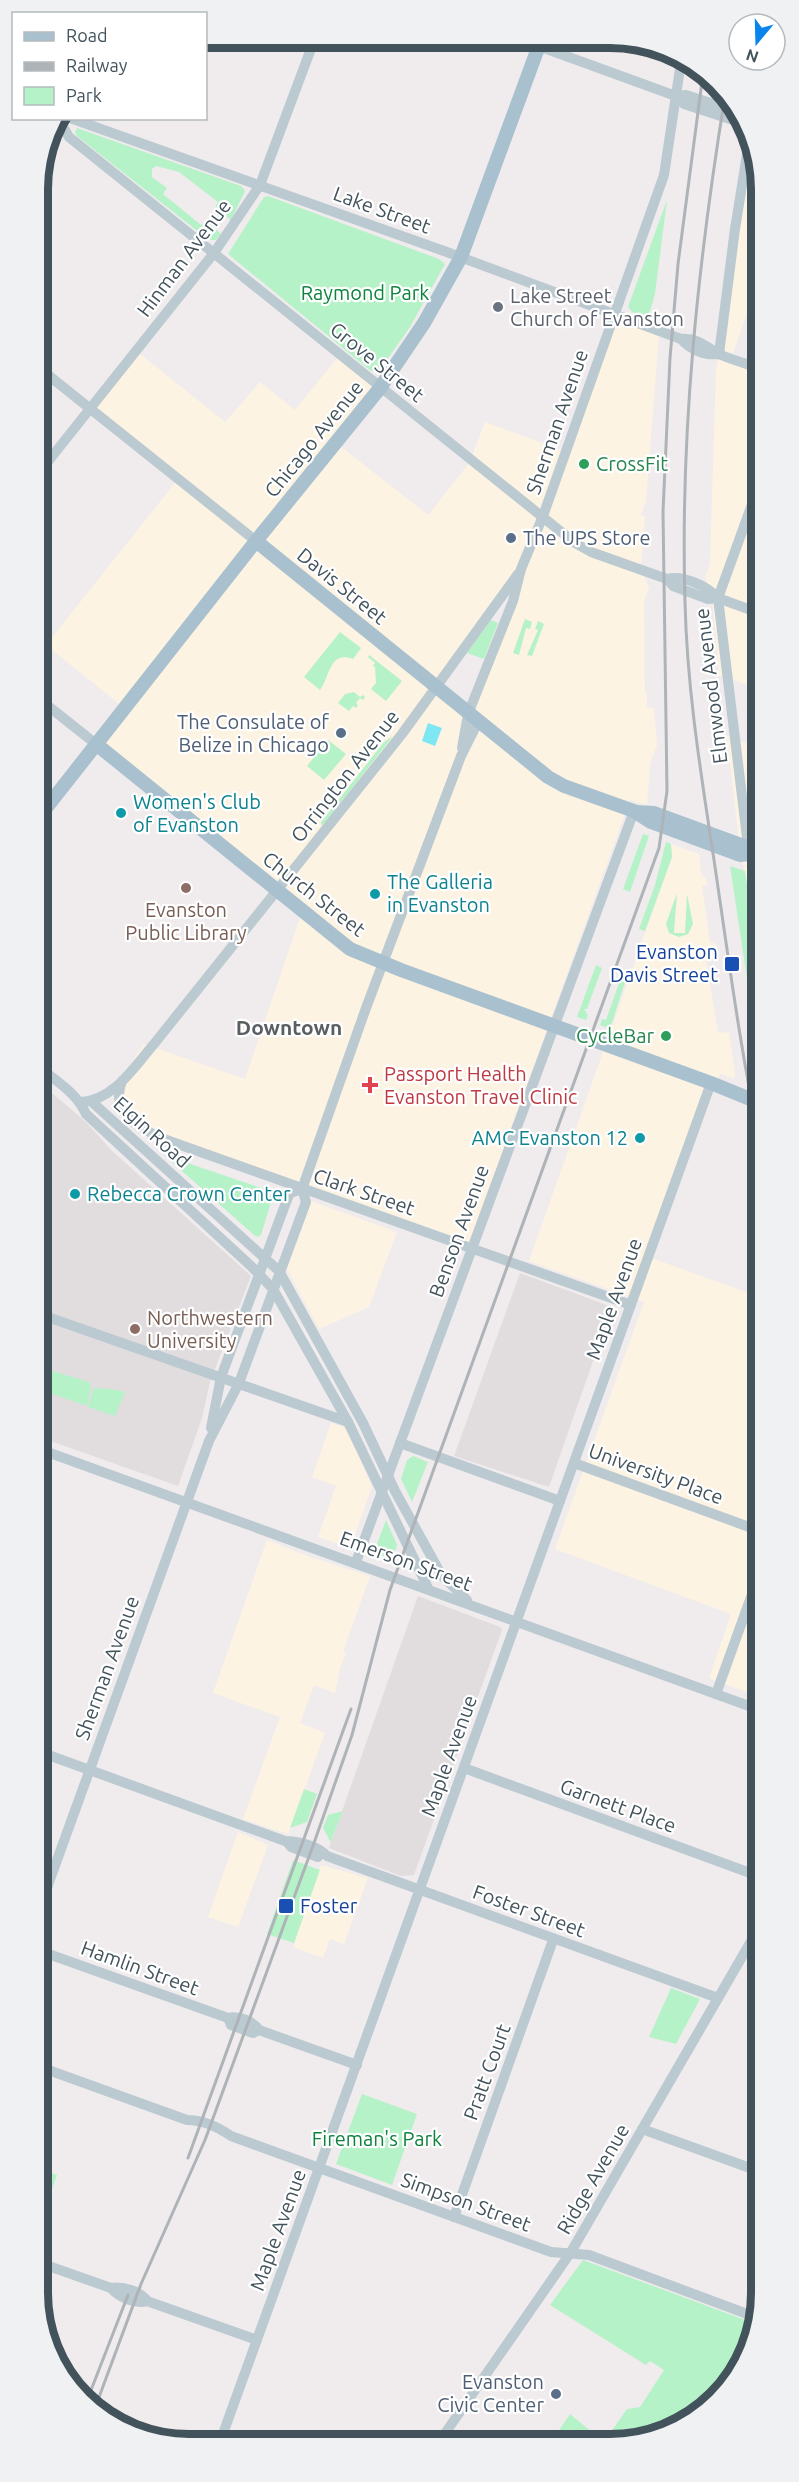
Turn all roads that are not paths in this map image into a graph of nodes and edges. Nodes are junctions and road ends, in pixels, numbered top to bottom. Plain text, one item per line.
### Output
1 (311, 48) edge
2 (538, 48) edge
3 (553, 48) edge
4 (680, 67) edge
5 (676, 96) junction
6 (725, 108) edge
7 (76, 120) edge
8 (733, 120) edge
9 (63, 126) edge
10 (747, 156) edge
11 (260, 185) junction
12 (214, 253) junction
13 (461, 257) junction
14 (614, 315) junction
15 (719, 354) junction
16 (751, 365) edge
17 (48, 375) edge
18 (380, 388) junction
19 (90, 409) junction
20 (48, 462) edge
21 (751, 506) edge
22 (543, 516) junction
23 (256, 541) junction
24 (521, 569) junction
25 (718, 598) junction
26 (751, 610) edge
27 (436, 688) junction
28 (48, 706) edge
29 (473, 718) junction
30 (96, 744) junction
31 (48, 805) edge
32 (634, 812) junction
33 (751, 834) edge
34 (751, 856) edge
35 (277, 892) junction
36 (382, 963) junction
37 (554, 1026) junction
38 (48, 1074) edge
39 (122, 1080) junction
40 (711, 1083) junction
41 (751, 1091) edge
42 (751, 1099) edge
43 (86, 1102) junction
44 (311, 1162) junction
45 (282, 1182) junction
46 (302, 1189) junction
47 (472, 1249) junction
48 (267, 1258) junction
49 (279, 1270) junction
50 (260, 1275) junction
51 (273, 1289) junction
52 (631, 1305) junction
53 (48, 1317) edge
54 (221, 1377) junction
55 (238, 1383) junction
56 (348, 1422) junction
57 (209, 1441) junction
58 (400, 1443) junction
59 (48, 1452) edge
60 (574, 1463) junction
61 (388, 1476) junction
62 (382, 1492) junction
63 (187, 1501) junction
64 (560, 1502) junction
65 (751, 1527) edge
66 (356, 1562) junction
67 (428, 1588) junction
68 (751, 1597) edge
69 (472, 1604) junction
70 (518, 1621) junction
71 (716, 1694) junction
72 (751, 1707) edge
73 (48, 1755) edge
74 (464, 1768) junction
75 (88, 1770) junction
76 (751, 1873) edge
77 (48, 1884) edge
78 (420, 1890) junction
79 (553, 1940) junction
80 (751, 1941) edge
81 (48, 1954) edge
82 (718, 1998) junction
83 (357, 2066) junction
84 (48, 2070) edge
85 (642, 2129) junction
86 (751, 2168) edge
87 (319, 2169) junction
88 (454, 2217) junction
89 (571, 2252) junction
90 (48, 2267) edge
91 (749, 2315) edge
92 (257, 2340) junction
93 (223, 2434) edge
94 (445, 2434) edge

1 - 11 street, Hinman Avenue
2 - 13 main road, Chicago Avenue
3 - 5 street
4 - 5 street, Sherman Avenue
5 - 6 street
5 - 8 street
5 - 14 street, Sherman Avenue
7 - 11 street, Lake Street
9 - 12 street, Grove Street
10 - 15 street
11 - 12 street, Hinman Avenue
11 - 13 street, Lake Street
12 - 18 street, Grove Street
12 - 19 street, Hinman Avenue
13 - 14 street, Lake Street
13 - 18 main road, Chicago Avenue
14 - 15 street, Lake Street
14 - 22 street, Sherman Avenue
15 - 16 street, Lake Street
17 - 19 street, Davis Street
18 - 22 street, Grove Street
18 - 23 main road, Chicago Avenue
19 - 20 street, Hinman Avenue
19 - 23 street, Davis Street
21 - 25 street, Elmwood Avenue
22 - 24 street, Sherman Avenue
22 - 25 street, Grove Street
23 - 27 main road, Davis Street
23 - 30 main road, Chicago Avenue
24 - 27 street, Orrington Avenue
24 - 29 street, Sherman Avenue
25 - 26 street, Grove Street
25 - 33 street, Elmwood Avenue
27 - 29 main road, Davis Street
27 - 35 street, Orrington Avenue
28 - 30 street, Church Street
29 - 32 main road, Davis Street
29 - 36 street, Sherman Avenue
30 - 31 main road, Chicago Avenue
30 - 35 main road, Church Street
32 - 34 main road, Davis Street
32 - 37 street, Benson Avenue
35 - 36 main road, Church Street
35 - 39 street, Orrington Avenue
36 - 37 main road, Church Street
36 - 44 street, Sherman Avenue
37 - 40 main road, Church Street
37 - 47 street, Benson Avenue
38 - 43 street
39 - 43 street, Orrington Avenue
39 - 45 street, Clark Street
40 - 41 main road, Church Street
40 - 42 main road, Church Street
40 - 52 street, Maple Avenue
43 - 48 street, Elgin Road
43 - 50 street, Elgin Road
44 - 45 street
44 - 46 street, Sherman Avenue
45 - 46 street, Clark Street
46 - 47 street, Clark Street
46 - 48 street, Sherman Avenue
46 - 49 street, Sherman Avenue
47 - 52 street, Clark Street
47 - 58 street, Benson Avenue
48 - 49 street, Elgin Road
48 - 50 street, Sherman Avenue
49 - 51 street, Sherman Avenue
49 - 61 street, Elgin Road
50 - 51 street, Elgin Road
50 - 54 street, Sherman Avenue
51 - 55 street, Sherman Avenue
51 - 56 street, Elgin Road
52 - 60 street, Maple Avenue
53 - 54 street
54 - 55 street
54 - 57 street, Sherman Avenue
55 - 56 street
55 - 57 street, Sherman Avenue
56 - 62 street, Elgin Road
57 - 63 street, Sherman Avenue
58 - 61 street, Benson Avenue
58 - 64 street
59 - 63 street, Emerson Street
60 - 64 street, Maple Avenue
60 - 65 street, University Place
61 - 62 street, Benson Avenue
61 - 69 street, Elgin Road
62 - 66 street, Benson Avenue
62 - 67 street, Elgin Road
63 - 66 street, Emerson Street
63 - 75 street, Sherman Avenue
64 - 70 street, Maple Avenue
66 - 67 street, Emerson Street
67 - 69 street, Emerson Street
68 - 71 street
69 - 70 street, Emerson Street
70 - 71 street, Emerson Street
70 - 74 street, Maple Avenue
71 - 72 street, Emerson Street
73 - 75 street, Foster Street
74 - 76 street, Garnett Place
74 - 78 street, Maple Avenue
75 - 77 street, Sherman Avenue
75 - 78 street, Foster Street
78 - 79 street, Foster Street
78 - 83 street, Maple Avenue
79 - 82 street, Foster Street
79 - 88 street, Pratt Court
80 - 82 street, Ridge Avenue
81 - 83 street, Hamlin Street
82 - 85 street, Ridge Avenue
83 - 87 street, Maple Avenue
84 - 87 street, Simpson Street
85 - 86 street
85 - 89 street, Ridge Avenue
87 - 88 street, Simpson Street
87 - 92 street, Maple Avenue
88 - 89 street, Simpson Street
89 - 91 street, Simpson Street
89 - 94 street, Ridge Avenue
90 - 92 street
92 - 93 street, Maple Avenue

